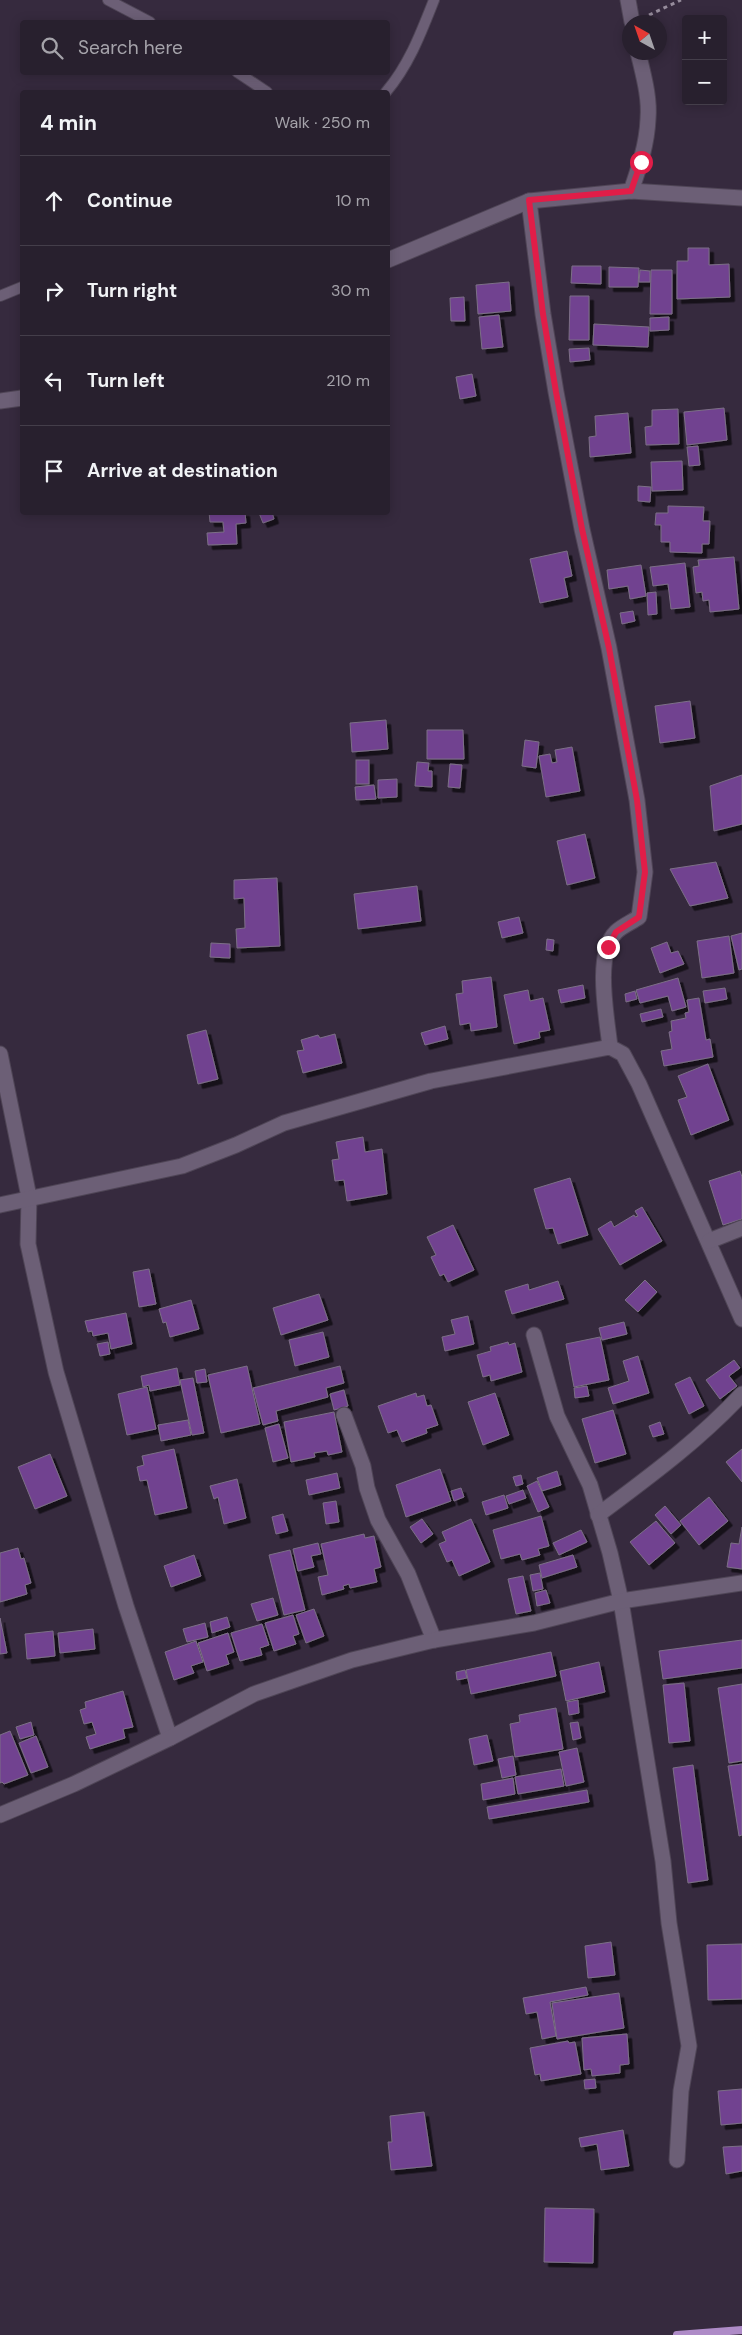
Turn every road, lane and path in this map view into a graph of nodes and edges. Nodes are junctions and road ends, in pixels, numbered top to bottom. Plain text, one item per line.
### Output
1 (108, 0) edge
2 (434, 0) edge
3 (628, 0) edge
4 (681, 0) edge
5 (631, 15) edge
6 (648, 15) edge
7 (146, 20) edge
8 (640, 60) edge
9 (242, 75) edge
10 (264, 90) edge
11 (388, 90) edge
12 (631, 191) junction
13 (742, 198) edge
14 (529, 200) junction
15 (390, 259) edge
16 (20, 288) edge
17 (0, 296) edge
18 (20, 398) edge
19 (0, 401) edge
20 (610, 1047) junction
21 (0, 1054) edge
22 (29, 1197) junction
23 (0, 1205) edge
24 (742, 1228) edge
25 (709, 1241) junction
26 (742, 1319) edge
27 (534, 1335) dead end
28 (742, 1394) edge
29 (344, 1415) dead end
30 (598, 1515) junction
31 (742, 1584) edge
32 (621, 1601) junction
33 (434, 1640) junction
34 (170, 1738) junction
35 (0, 1815) edge
36 (677, 2160) dead end

1 - 7 lane
2 - 11 lane
3 - 5 street
4 - 6 path
8 - 12 street
9 - 10 lane
12 - 13 street
12 - 14 street
14 - 15 street
14 - 20 street
16 - 17 lane
18 - 19 street
20 - 22 street
20 - 25 street
21 - 22 street
22 - 23 street
22 - 34 street
24 - 25 street
25 - 26 street
27 - 30 street
28 - 30 street
29 - 33 street
30 - 32 street
31 - 32 street
32 - 33 street
32 - 36 street
33 - 34 street
34 - 35 street

